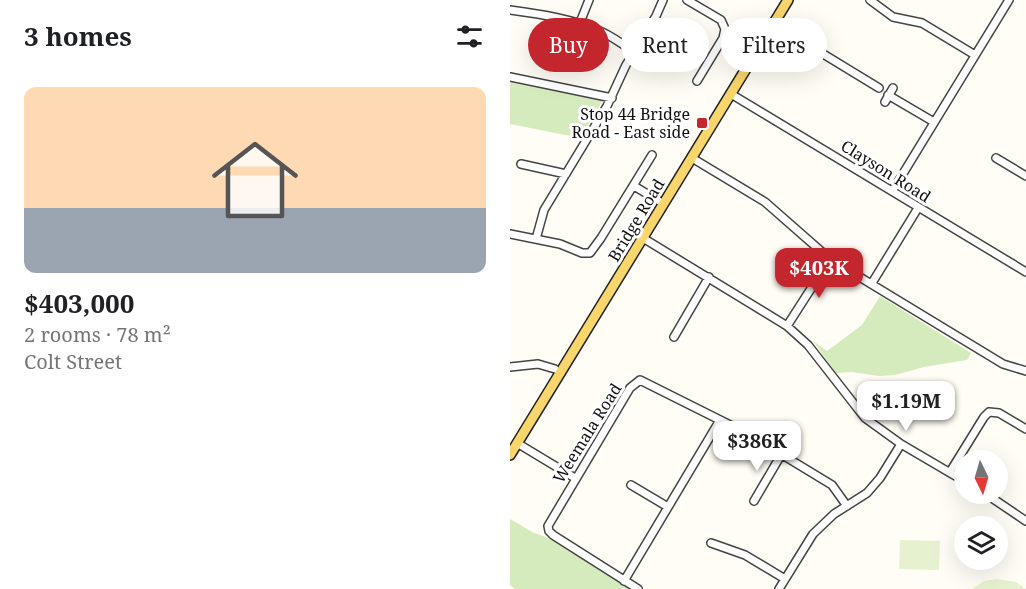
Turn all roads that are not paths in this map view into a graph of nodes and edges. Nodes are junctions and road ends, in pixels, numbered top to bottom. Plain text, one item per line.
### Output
1 (589, 0) edge
2 (663, 0) edge
3 (687, 0) edge
4 (782, 0) edge
5 (788, 0) edge
6 (870, 0) edge
7 (1009, 0) edge
8 (510, 10) edge
9 (547, 18) edge
10 (582, 18) edge
11 (655, 18) edge
12 (774, 18) edge
13 (775, 18) edge
14 (975, 55) junction
15 (827, 56) edge
16 (624, 72) edge
17 (742, 72) edge
18 (510, 77) edge
19 (697, 81) dead end
20 (879, 88) dead end
21 (729, 93) junction
22 (888, 95) dead end
23 (612, 98) junction
24 (934, 122) junction
25 (652, 155) dead end
26 (690, 156) junction
27 (996, 158) dead end
28 (521, 164) dead end
29 (566, 174) junction
30 (1026, 176) edge
31 (634, 186) junction
32 (892, 190) junction
33 (659, 201) junction
34 (918, 208) junction
35 (510, 234) edge
36 (640, 236) junction
37 (536, 239) junction
38 (830, 259) junction
39 (1026, 272) edge
40 (709, 277) junction
41 (872, 283) junction
42 (788, 326) junction
43 (674, 338) dead end
44 (510, 367) edge
45 (558, 370) junction
46 (1026, 371) edge
47 (720, 420) junction
48 (1026, 429) edge
49 (513, 442) edge
50 (901, 444) junction
51 (781, 454) junction
52 (510, 455) edge
53 (950, 472) junction
54 (954, 475) edge
55 (575, 478) junction
56 (631, 485) dead end
57 (754, 501) dead end
58 (1001, 504) edge
59 (847, 506) junction
60 (668, 507) junction
61 (1026, 521) edge
62 (711, 543) dead end
63 (784, 579) junction
64 (624, 581) junction
65 (638, 589) edge
66 (779, 589) edge

1 - 10 street
2 - 11 street
3 - 19 street
4 - 12 main road, Bridge Road
5 - 13 main road, Bridge Road
6 - 14 street
7 - 14 street
8 - 9 street
14 - 24 street
15 - 20 street
16 - 23 street
17 - 21 main road, Bridge Road
18 - 23 street
21 - 26 main road, Bridge Road
21 - 32 street, Clayson Road
22 - 24 street
23 - 29 street
24 - 32 street
25 - 31 street
26 - 33 main road, Bridge Road
26 - 36 main road, Bridge Road
26 - 38 street
27 - 30 street
28 - 29 street
29 - 37 street
31 - 33 street
31 - 37 street
32 - 34 street, Clayson Road
33 - 36 main road, Bridge Road
34 - 39 street, Clayson Road
34 - 41 street
35 - 37 street
36 - 40 street
36 - 45 main road, Bridge Road
38 - 41 street
38 - 42 street
40 - 42 street
40 - 43 street
41 - 46 street
42 - 50 street
44 - 45 street
45 - 49 main road, Bridge Road
47 - 51 street, Weemala Road
47 - 55 street, Weemala Road
47 - 60 street
48 - 53 street
49 - 52 main road, Bridge Road
49 - 55 street
50 - 53 street
50 - 59 street
51 - 57 street
51 - 59 street, Weemala Road
53 - 54 street
55 - 64 street, Weemala Road
56 - 60 street
58 - 61 street
59 - 63 street
60 - 64 street
62 - 63 street
63 - 66 street
64 - 65 street

